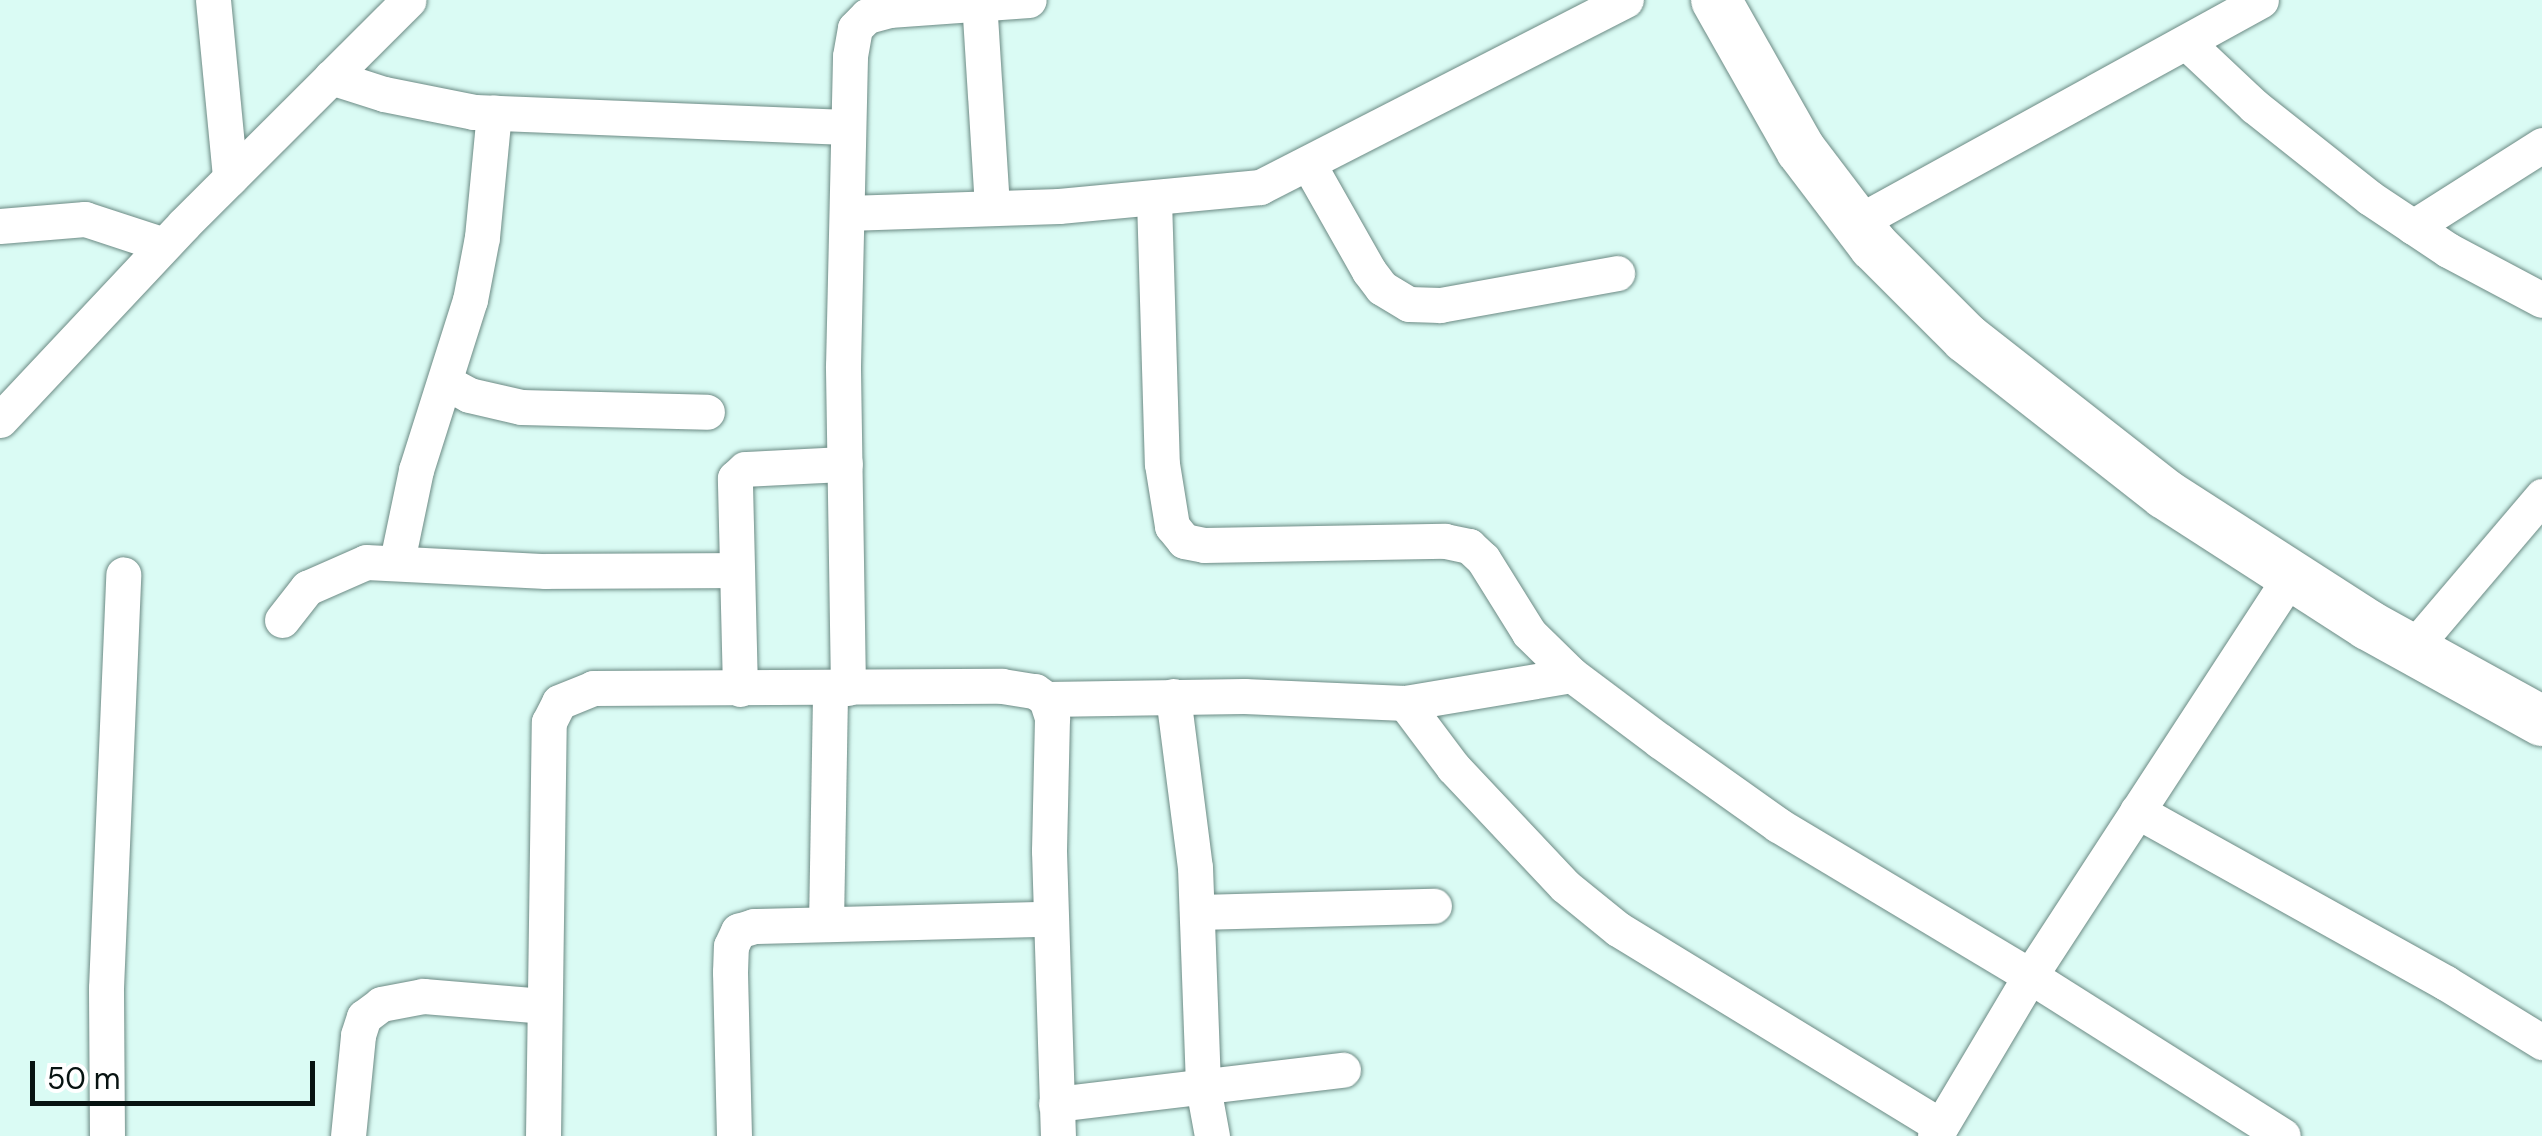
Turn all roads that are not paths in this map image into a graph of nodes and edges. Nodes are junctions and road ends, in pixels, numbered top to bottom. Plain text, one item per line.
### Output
1 (214, 0) edge
2 (408, 0) edge
3 (1030, 0) edge
4 (1626, 0) edge
5 (1716, 0) edge
6 (2261, 0) edge
7 (979, 2) edge
8 (2187, 43) junction
9 (332, 77) junction
10 (494, 112) junction
11 (848, 127) junction
12 (2542, 145) edge
13 (1309, 164) junction
14 (230, 178) junction
15 (1154, 198) junction
16 (992, 208) junction
17 (847, 213) junction
18 (1856, 222) junction
19 (0, 226) edge
20 (2413, 227) junction
21 (164, 246) junction
22 (1617, 273) dead end
23 (2542, 300) edge
24 (444, 382) junction
25 (707, 412) dead end
26 (0, 420) edge
27 (844, 464) junction
28 (2542, 496) edge
29 (397, 561) junction
30 (736, 570) junction
31 (123, 574) dead end
32 (2291, 576) junction
33 (282, 620) dead end
34 (2412, 650) junction
35 (1572, 675) junction
36 (740, 688) junction
37 (839, 688) junction
38 (1173, 696) junction
39 (1046, 699) junction
40 (1405, 703) junction
41 (2542, 720) edge
42 (2138, 811) junction
43 (1434, 906) dead end
44 (1197, 912) junction
45 (1050, 919) junction
46 (826, 924) junction
47 (2030, 976) junction
48 (544, 1006) junction
49 (2542, 1042) edge
50 (1343, 1070) dead end
51 (1203, 1087) junction
52 (1057, 1120) edge
53 (1938, 1131) edge
54 (2274, 1133) edge
55 (107, 1136) edge
56 (348, 1136) edge
57 (543, 1136) edge
58 (734, 1136) edge
59 (1212, 1136) edge

1 - 14 street
2 - 9 street
3 - 7 street
4 - 13 street
5 - 18 street
6 - 8 street
7 - 11 street
7 - 16 street
8 - 18 street
8 - 20 street
9 - 10 street
9 - 14 street
10 - 11 street
10 - 24 street
11 - 17 street
12 - 20 street
13 - 15 street
13 - 22 street
14 - 21 street
15 - 16 street
15 - 35 street
16 - 17 street
17 - 27 street
18 - 32 street
19 - 21 street
20 - 23 street
21 - 26 street
24 - 25 street
24 - 29 street
27 - 30 street
27 - 37 street
28 - 34 street
29 - 30 street
29 - 33 street
30 - 36 street
31 - 55 street
32 - 34 street
32 - 42 street
34 - 41 street
35 - 40 street
35 - 47 street
36 - 37 street
36 - 48 street
37 - 39 street
37 - 46 street
38 - 39 street
38 - 40 street
38 - 44 street
39 - 45 street
40 - 53 street
42 - 47 street
42 - 49 street
43 - 44 street
44 - 51 street
45 - 46 street
45 - 52 street
46 - 58 street
47 - 53 street
47 - 54 street
48 - 56 street
48 - 57 street
50 - 51 street
51 - 52 street
51 - 59 street

